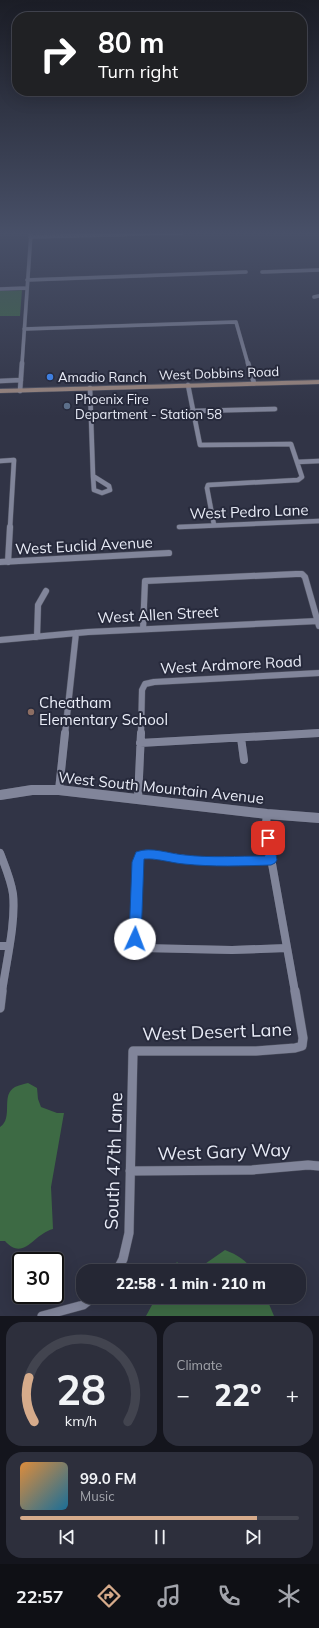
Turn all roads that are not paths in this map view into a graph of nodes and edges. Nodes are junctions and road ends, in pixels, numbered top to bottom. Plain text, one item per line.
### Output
1 (26, 294) edge
2 (319, 296) edge
3 (314, 297) dead end
4 (24, 330) junction
5 (21, 380) junction
6 (0, 381) edge
7 (319, 382) edge
8 (254, 383) junction
9 (188, 385) junction
10 (90, 388) junction
11 (0, 391) edge
12 (20, 391) junction
13 (275, 408) dead end
14 (192, 412) junction
15 (0, 461) edge
16 (319, 461) edge
17 (297, 462) junction
18 (93, 476) dead end
19 (319, 521) edge
20 (214, 526) junction
21 (179, 527) dead end
22 (169, 554) dead end
23 (0, 562) edge
24 (8, 562) junction
25 (46, 591) dead end
26 (311, 597) junction
27 (319, 597) edge
28 (318, 623) edge
29 (143, 629) junction
30 (76, 632) junction
31 (37, 637) junction
32 (0, 640) edge
33 (319, 673) edge
34 (319, 733) edge
35 (241, 738) junction
36 (140, 742) junction
37 (244, 760) dead end
38 (59, 790) junction
39 (0, 795) edge
40 (138, 799) junction
41 (267, 814) junction
42 (319, 818) edge
43 (0, 853) edge
44 (271, 860) junction
45 (0, 946) edge
46 (9, 946) junction
47 (287, 948) junction
48 (0, 1008) edge
49 (133, 1051) joint
50 (319, 1166) edge
51 (130, 1171) junction
52 (120, 1264) edge
53 (84, 1304) edge
54 (42, 1316) edge

1 - 4 street
2 - 3 street
4 - 5 street
4 - 8 street
5 - 6 street
5 - 12 street
7 - 8 main road, West Dobbins Road
8 - 9 main road, West Dobbins Road
9 - 10 main road, West Dobbins Road
9 - 14 street
10 - 12 main road, West Dobbins Road
10 - 18 street
11 - 12 main road, West Dobbins Road
13 - 14 street
14 - 17 street
15 - 24 street
16 - 17 street
17 - 20 street
19 - 20 street, West Pedro Lane
20 - 21 street, West Pedro Lane
22 - 24 street, West Euclid Avenue
23 - 24 street, West Euclid Avenue
25 - 31 street
26 - 27 street
26 - 28 street
26 - 29 street
28 - 29 street, West Allen Street
29 - 30 street, West Allen Street
30 - 31 street, West Allen Street
30 - 38 street
31 - 32 street, West Allen Street
33 - 36 street, West Ardmore Road
34 - 35 street
35 - 36 street
35 - 37 street
36 - 40 street
38 - 39 street, West South Mountain Avenue
38 - 40 street, West South Mountain Avenue
40 - 41 street, West South Mountain Avenue
41 - 42 street, West South Mountain Avenue
41 - 44 street
43 - 46 street
44 - 47 street
44 - 47 street
45 - 46 street
46 - 48 street
47 - 49 street, West Desert Lane
49 - 51 street, South 47th Lane
50 - 51 street, West Gary Way
51 - 52 street, South 47th Lane
53 - 54 street

